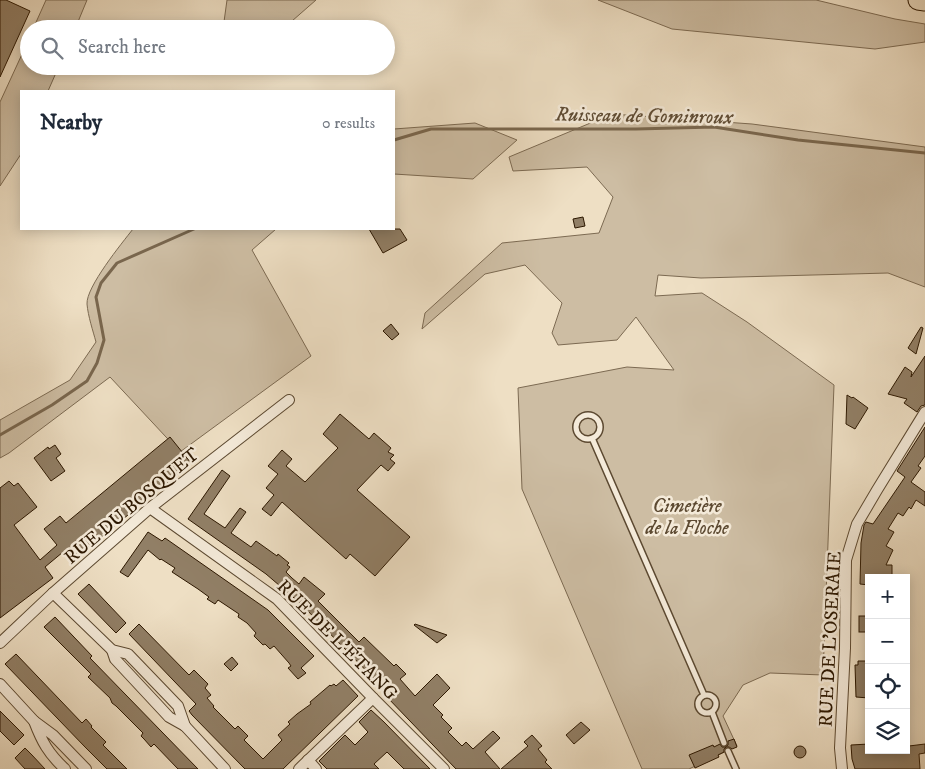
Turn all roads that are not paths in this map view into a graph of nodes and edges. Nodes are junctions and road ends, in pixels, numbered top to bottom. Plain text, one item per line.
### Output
1 (289, 400) dead end
2 (925, 412) edge
3 (592, 438) junction
4 (150, 508) junction
5 (53, 593) junction
6 (0, 643) edge
7 (112, 650) junction
8 (0, 684) edge
9 (704, 695) junction
10 (373, 698) junction
11 (712, 712) junction
12 (34, 721) junction
13 (185, 726) junction
14 (724, 743) dead end
15 (728, 751) dead end
16 (308, 760) junction
17 (65, 769) edge
18 (86, 769) edge
19 (225, 769) edge
20 (298, 769) edge
21 (316, 769) edge
22 (444, 769) edge
23 (736, 769) edge
24 (842, 769) edge

1 - 4 street, RUE DU BOSQUET
2 - 24 street, RUE DE L'OSERAIE
3 - 3 lane
3 - 9 lane
4 - 5 street, RUE DU BOSQUET
4 - 10 street, RUE DE L'ÉTANG
5 - 6 street, RUE DU BOSQUET
5 - 7 street
7 - 13 street
7 - 13 street
8 - 12 street
9 - 11 lane
9 - 11 lane
10 - 16 street
10 - 22 street, RUE DE L'ÉTANG
11 - 14 lane
12 - 17 street
12 - 18 street
13 - 19 street
15 - 23 lane
16 - 20 street
16 - 21 street

